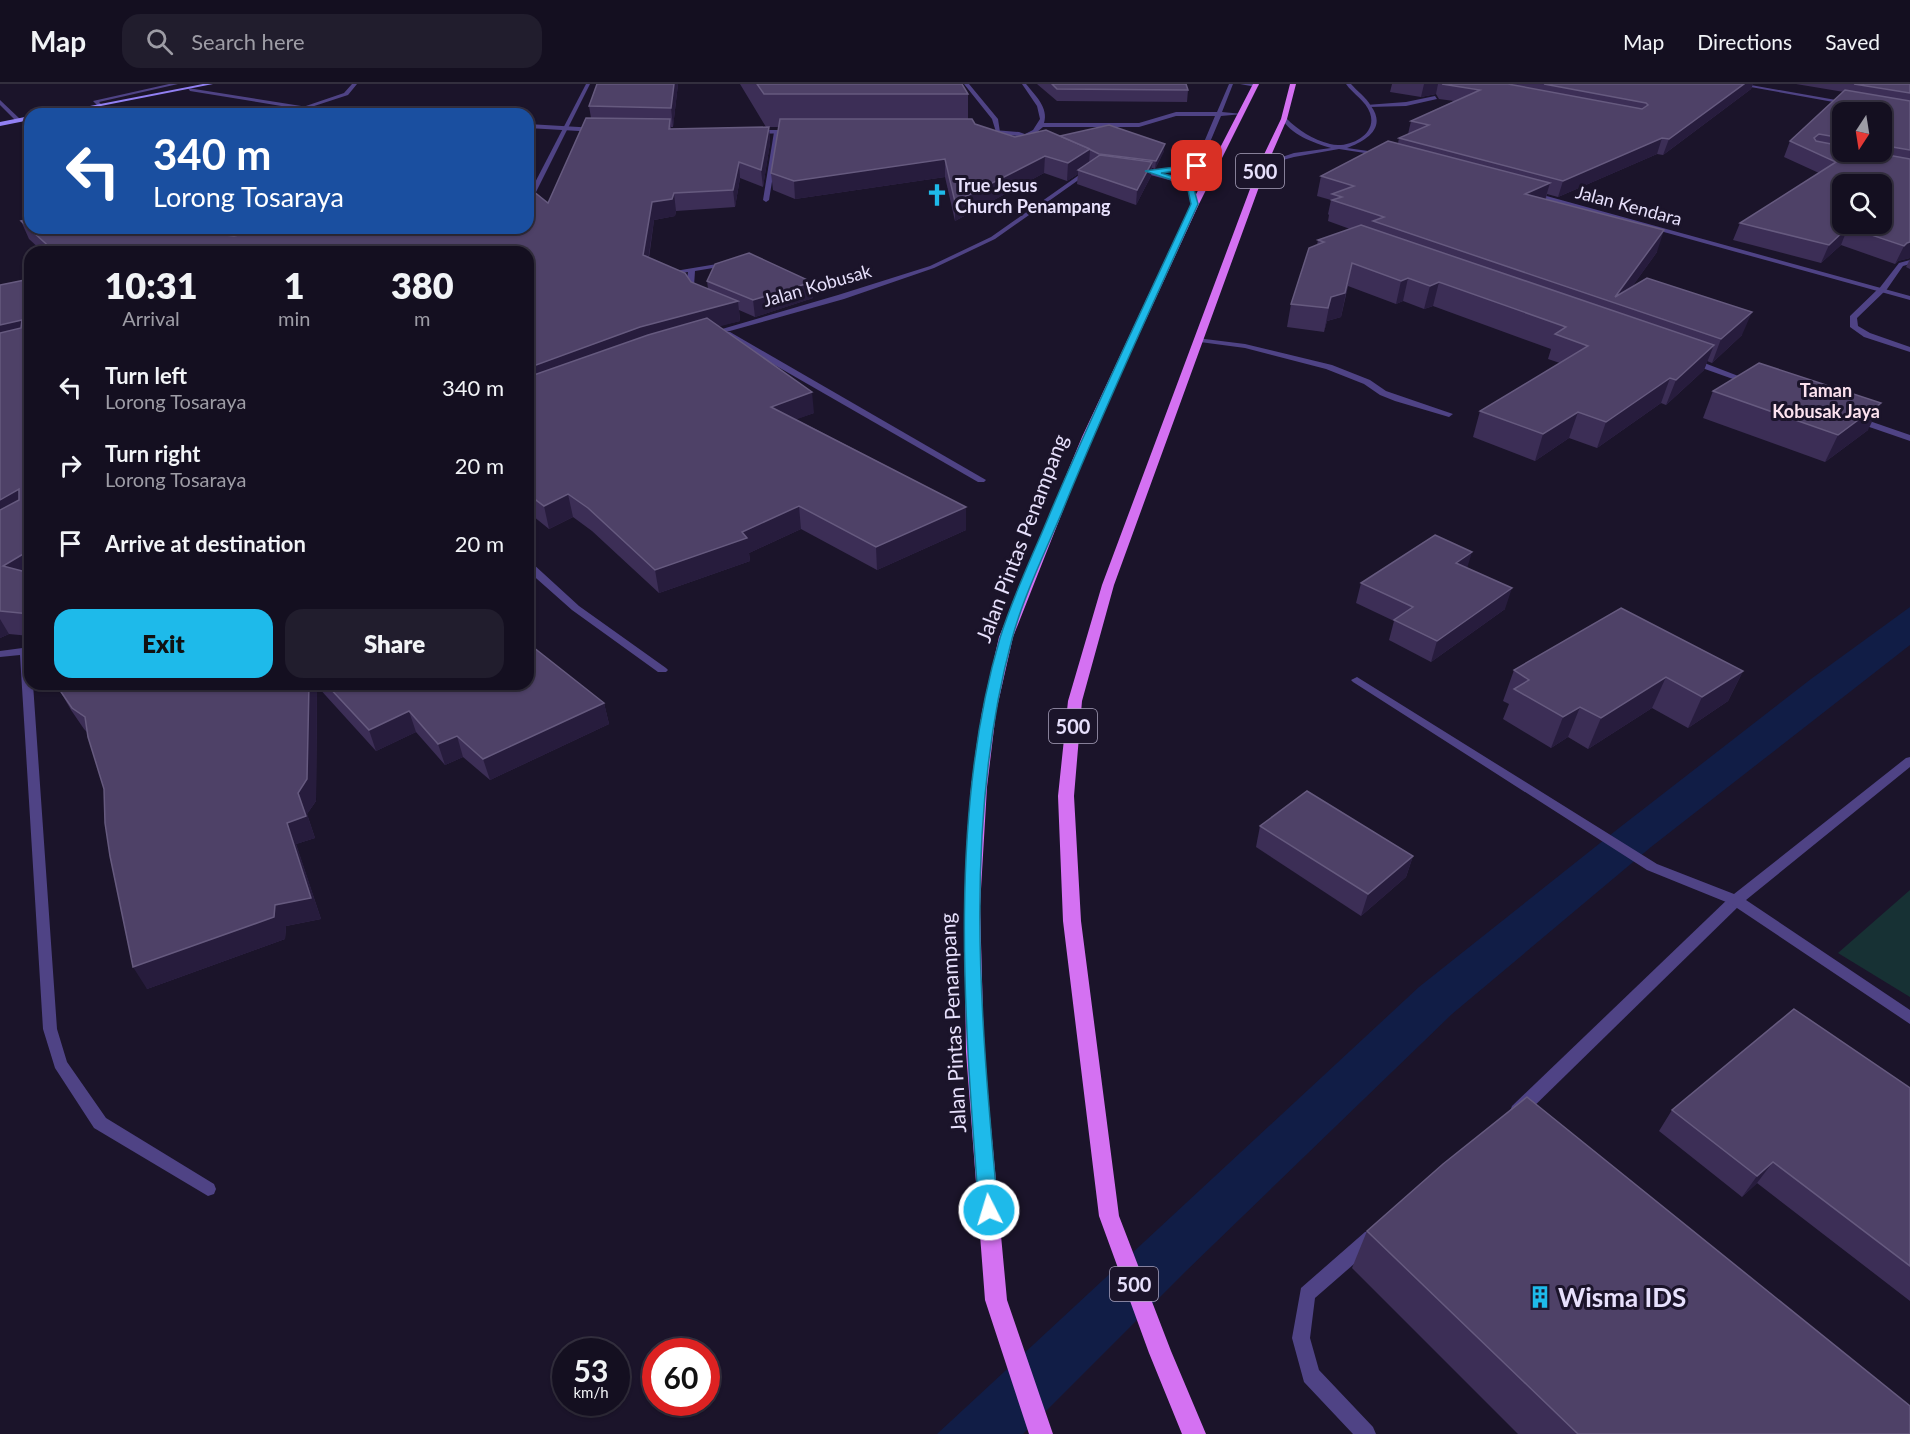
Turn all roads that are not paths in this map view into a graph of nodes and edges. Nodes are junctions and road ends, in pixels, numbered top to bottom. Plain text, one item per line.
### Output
1 (176, 84) edge
2 (211, 84) edge
3 (355, 84) edge
4 (588, 84) edge
5 (966, 84) edge
6 (1231, 84) edge
7 (1242, 84) edge
8 (1293, 84) edge
9 (1348, 84) edge
10 (1736, 84) edge
11 (1024, 85) edge
12 (1256, 85) edge
13 (190, 89) junction
14 (1434, 98) dead end
15 (0, 102) edge
16 (1846, 102) edge
17 (99, 105) junction
18 (1369, 105) junction
19 (83, 108) edge
20 (303, 108) joint
21 (1218, 113) junction
22 (1240, 114) junction
23 (24, 119) edge
24 (1284, 119) junction
25 (18, 120) junction
26 (0, 124) edge
27 (1042, 125) junction
28 (534, 126) edge
29 (566, 128) junction
30 (607, 130) edge
31 (975, 131) edge
32 (998, 131) junction
33 (744, 132) edge
34 (777, 132) junction
35 (800, 132) edge
36 (1025, 136) junction
37 (1049, 144) edge
38 (1339, 148) junction
39 (1395, 158) edge
40 (1216, 159) junction
41 (1087, 161) edge
42 (1263, 165) junction
43 (1197, 166) junction
44 (1128, 168) edge
45 (1149, 171) junction
46 (534, 187) edge
47 (1528, 193) edge
48 (766, 200) dead end
49 (1195, 204) junction
50 (1910, 262) edge
51 (736, 263) edge
52 (692, 270) junction
53 (662, 273) edge
54 (1881, 290) junction
55 (1910, 298) edge
56 (707, 301) edge
57 (745, 317) edge
58 (754, 321) junction
59 (721, 331) junction
60 (700, 336) edge
61 (1200, 340) junction
62 (1910, 350) edge
63 (1687, 359) edge
64 (1754, 383) edge
65 (1449, 414) dead end
66 (1843, 415) edge
67 (1910, 438) edge
68 (981, 480) dead end
69 (534, 572) edge
70 (24, 651) edge
71 (0, 654) edge
72 (662, 670) dead end
73 (1357, 680) dead end
74 (29, 690) edge
75 (1910, 761) edge
76 (1736, 900) junction
77 (1910, 1018) edge
78 (1502, 1124) edge
79 (208, 1189) dead end
80 (1387, 1224) edge
81 (1041, 1434) edge
82 (1194, 1434) edge
83 (1366, 1434) edge

1 - 17 street
2 - 13 main road
3 - 20 street
4 - 29 street
5 - 32 street
6 - 21 street
7 - 12 street
8 - 24 main road, 500
9 - 18 street
10 - 16 street
11 - 27 street
12 - 22 main road, Jalan Pintas Penampang / 500
13 - 17 main road
13 - 20 street
14 - 18 street
15 - 25 street
17 - 19 main road
18 - 38 street
21 - 22 street
21 - 27 street
21 - 43 street
22 - 40 main road, Jalan Pintas Penampang / 500
23 - 25 main road
24 - 38 street
24 - 42 main road, 500
25 - 26 main road
27 - 36 street
28 - 29 street
29 - 30 street
29 - 46 street
31 - 32 street
32 - 36 street
33 - 34 street
34 - 35 street
34 - 48 street
36 - 37 street
38 - 39 street
38 - 42 street
40 - 43 street
40 - 49 main road, Jalan Pintas Penampang / 500
41 - 58 street, Jalan Kobusak
42 - 61 main road, 500
43 - 45 street
44 - 45 street
45 - 49 street
47 - 54 street, Jalan Kendara
49 - 81 main road, Jalan Pintas Penampang / 500
50 - 54 street
51 - 52 street
52 - 53 street
52 - 56 street
54 - 55 street, Jalan Kendara
54 - 62 street
57 - 58 street
58 - 59 street, Jalan Kobusak
59 - 60 street, Jalan Kobusak
59 - 68 street
61 - 65 street
61 - 82 main road, 500
63 - 64 street
66 - 67 street
69 - 72 street
70 - 71 street
73 - 76 street
74 - 79 street
75 - 76 street
76 - 77 street
76 - 78 street
80 - 83 street

